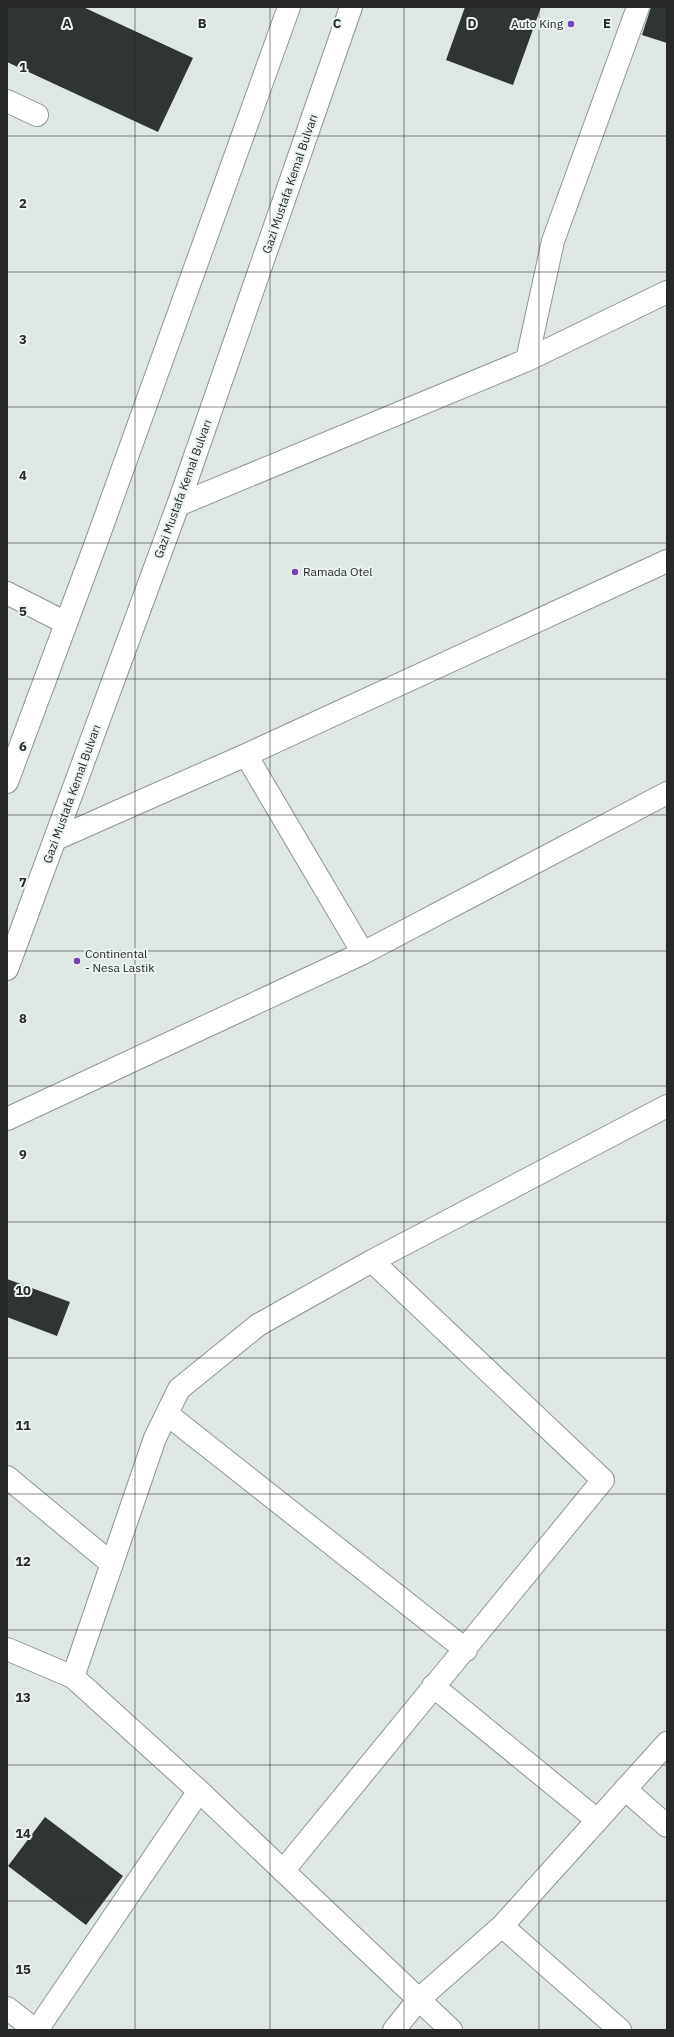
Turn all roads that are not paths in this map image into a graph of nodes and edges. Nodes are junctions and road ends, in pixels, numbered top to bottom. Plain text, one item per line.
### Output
1 (289, 7) edge
2 (351, 7) edge
3 (638, 7) edge
4 (7, 101) edge
5 (37, 115) dead end
6 (667, 292) edge
7 (527, 360) junction
8 (178, 505) junction
9 (667, 561) edge
10 (7, 594) edge
11 (66, 623) junction
12 (246, 755) junction
13 (7, 782) edge
14 (667, 793) edge
15 (56, 839) junction
16 (363, 953) junction
17 (7, 969) edge
18 (667, 1106) edge
19 (7, 1119) edge
20 (372, 1261) junction
21 (167, 1414) junction
22 (7, 1477) edge
23 (112, 1564) junction
24 (7, 1649) edge
25 (466, 1650) junction
26 (73, 1677) junction
27 (433, 1686) junction
28 (667, 1743) edge
29 (625, 1789) junction
30 (199, 1791) junction
31 (597, 1820) junction
32 (667, 1826) edge
33 (283, 1871) junction
34 (502, 1926) junction
35 (418, 2000) junction
36 (7, 2008) edge
37 (36, 2030) edge
38 (394, 2030) edge
39 (451, 2030) edge
40 (620, 2030) edge

1 - 11 main road
2 - 8 main road, Gazi Mustafa Kemal Bulvarı
3 - 7 main road
4 - 5 main road
6 - 7 main road
7 - 8 main road
8 - 15 main road, Gazi Mustafa Kemal Bulvarı
9 - 12 main road
10 - 11 main road
11 - 13 main road
12 - 15 main road
12 - 16 main road
14 - 16 main road
15 - 17 main road, Gazi Mustafa Kemal Bulvarı
16 - 19 main road
18 - 20 main road
20 - 21 main road
20 - 25 main road
21 - 23 main road
21 - 25 main road
22 - 23 main road
23 - 26 main road
24 - 26 main road
25 - 27 main road
26 - 30 main road
27 - 31 main road
27 - 33 main road
28 - 29 main road
29 - 31 main road
29 - 32 main road
30 - 33 main road
30 - 37 main road
31 - 34 main road
33 - 35 main road
34 - 35 main road
34 - 40 main road
35 - 38 main road
35 - 39 main road
36 - 37 main road

